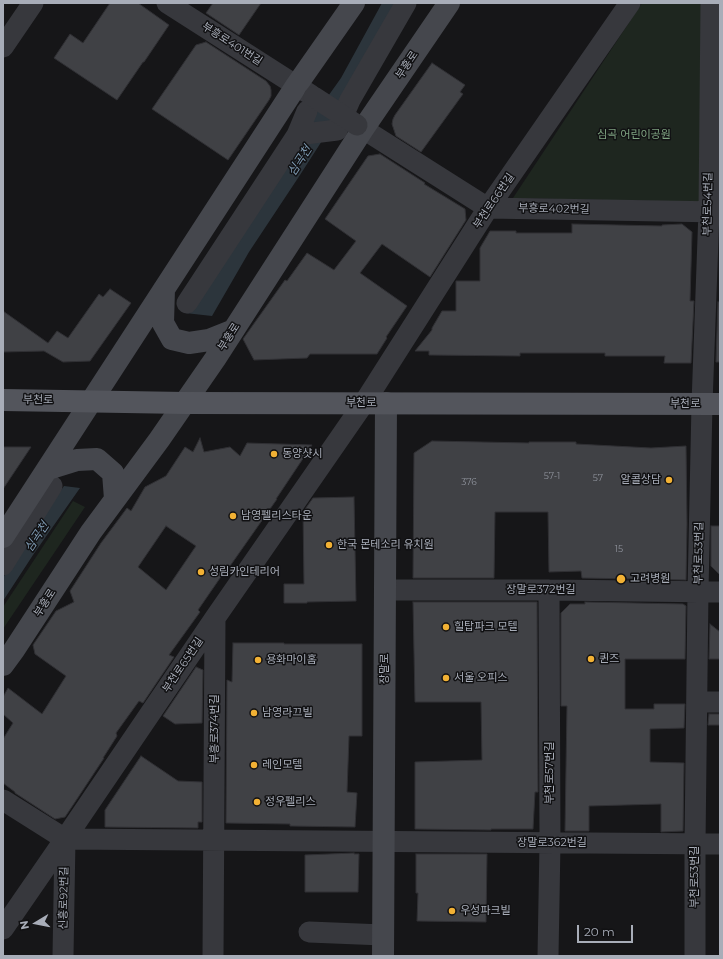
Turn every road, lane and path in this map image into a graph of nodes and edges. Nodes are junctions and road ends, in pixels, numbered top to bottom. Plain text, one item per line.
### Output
1 (33, 3) edge
2 (167, 3) edge
3 (354, 3) edge
4 (406, 3) edge
5 (449, 3) edge
6 (630, 3) edge
7 (711, 3) edge
8 (3, 48) edge
9 (296, 86) junction
10 (307, 111) dead end
11 (363, 128) junction
12 (297, 136) junction
13 (488, 208) junction
14 (714, 211) edge
15 (164, 289) junction
16 (187, 302) dead end
17 (234, 330) junction
18 (3, 400) edge
19 (91, 401) junction
20 (185, 403) junction
21 (364, 403) junction
22 (386, 403) junction
23 (711, 404) edge
24 (50, 478) junction
25 (115, 499) junction
26 (3, 537) edge
27 (3, 565) edge
28 (385, 590) junction
29 (549, 590) junction
30 (698, 592) junction
31 (720, 592) edge
32 (215, 618) junction
33 (3, 665) edge
34 (697, 702) junction
35 (720, 702) edge
36 (3, 800) edge
37 (65, 839) junction
38 (214, 840) junction
39 (384, 841) junction
40 (550, 843) junction
41 (695, 844) junction
42 (720, 844) edge
43 (3, 929) edge
44 (310, 932) dead end
45 (383, 935) junction
46 (63, 956) edge
47 (213, 956) edge
48 (383, 956) edge
49 (548, 956) edge
50 (695, 956) edge

1 - 8 street
2 - 9 street, 부흥로401번길
3 - 9 street
4 - 12 street
5 - 11 street, 부흥로
6 - 13 street, 부천로66번길
7 - 14 street, 부천로54번길
9 - 11 street, 부흥로401번길, bridge
9 - 15 street
10 - 12 street
11 - 13 street
11 - 17 street, 부흥로
12 - 16 street
13 - 14 street, 부흥로402번길
13 - 21 street, 부천로66번길
14 - 23 street, 부천로54번길
15 - 17 street
15 - 19 street
17 - 20 street, 부흥로
18 - 19 main road, 부천로
19 - 20 main road, 부천로
19 - 24 street
20 - 21 main road, 부천로
20 - 25 street, 부흥로
21 - 22 main road, 부천로
21 - 32 street, 부천로65번길
22 - 23 main road, 부천로
22 - 28 street, 장말로
23 - 30 street, 부천로53번길
24 - 25 street
24 - 26 street
24 - 27 street
25 - 33 street, 부흥로
28 - 29 street, 장말로372번길
28 - 39 street, 장말로
29 - 30 street, 장말로372번길
29 - 40 street, 부천로57번길
30 - 31 street, 장말로372번길
30 - 34 street, 부천로53번길
32 - 37 street, 부천로65번길
32 - 38 street, 부흥로374번길
34 - 35 street
34 - 41 street, 부천로53번길
36 - 37 street
37 - 38 street
37 - 43 street, 부천로65번길
37 - 46 street, 신흥로92번길
38 - 39 street
38 - 47 street, 부흥로374번길
39 - 40 street, 장말로362번길
39 - 45 street, 장말로
40 - 41 street, 장말로362번길
40 - 49 street, 부천로57번길
41 - 42 street, 장말로362번길
41 - 50 street, 부천로53번길
44 - 45 street
45 - 48 street, 장말로

